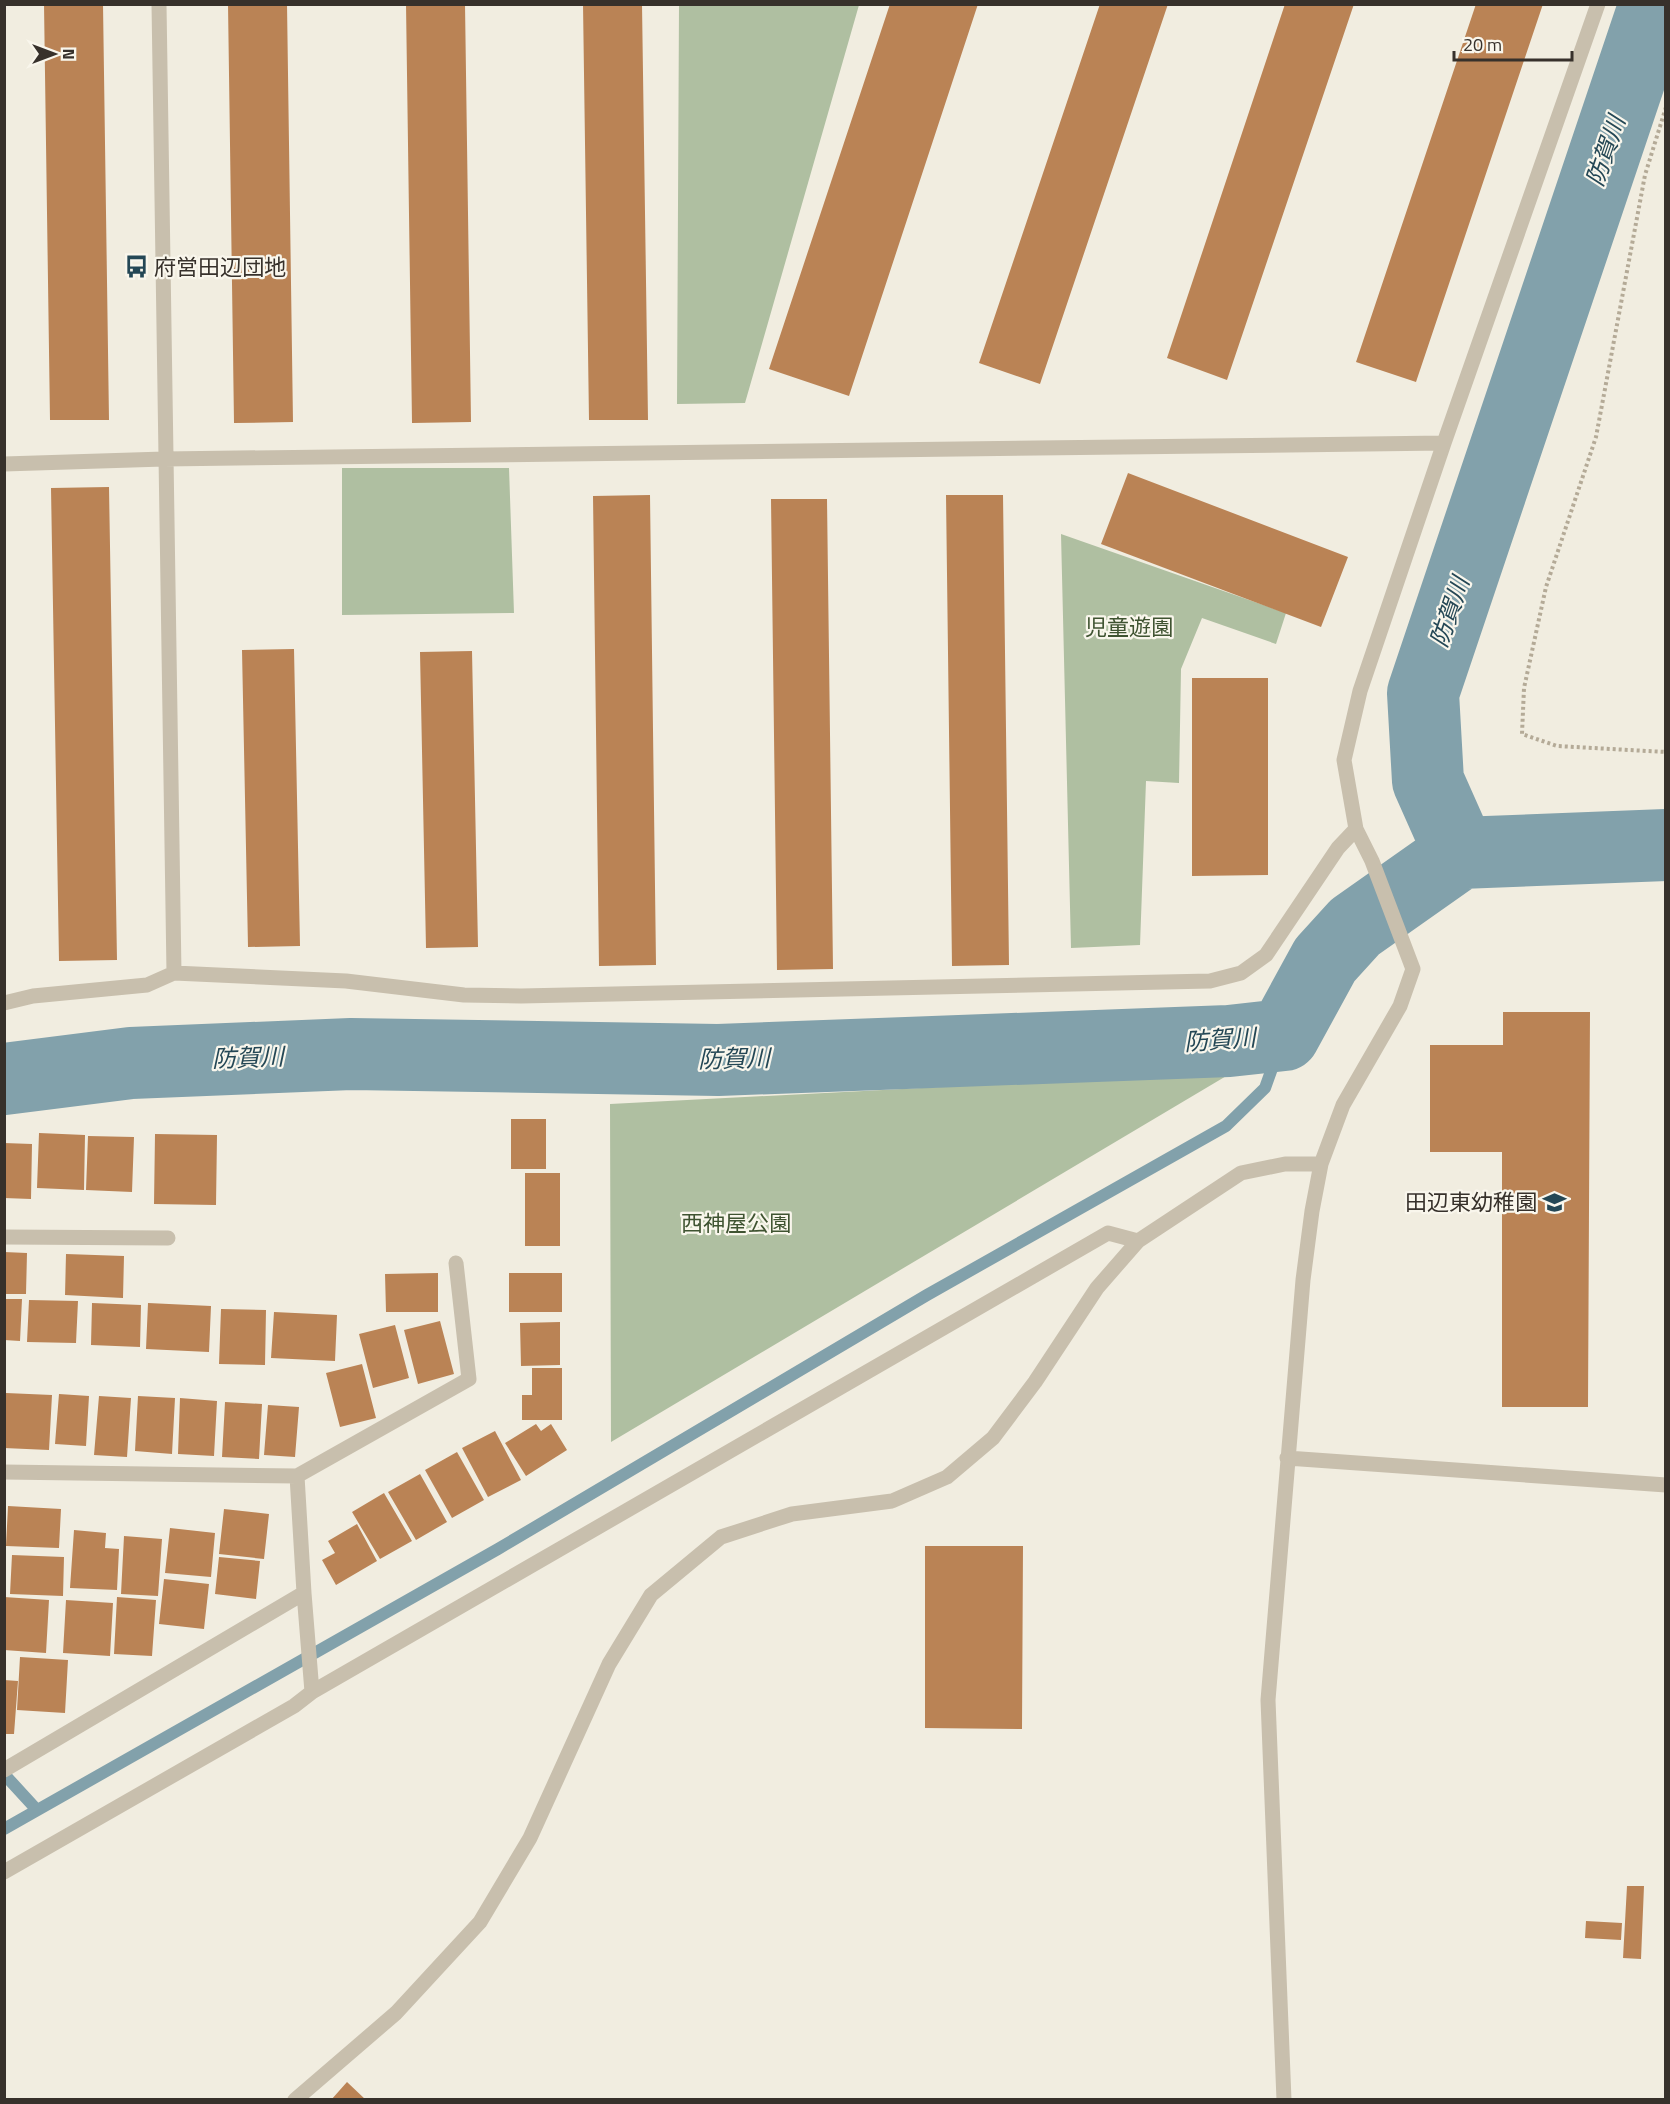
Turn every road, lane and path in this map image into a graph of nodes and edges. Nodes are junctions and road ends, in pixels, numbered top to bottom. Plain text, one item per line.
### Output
1 (159, 4) edge
2 (1598, 4) edge
3 (1665, 107) edge
4 (1444, 443) junction
5 (164, 459) junction
6 (4, 464) edge
7 (1665, 752) edge
8 (1356, 829) junction
9 (174, 973) junction
10 (4, 1003) edge
11 (1321, 1164) junction
12 (4, 1237) edge
13 (168, 1238) dead end
14 (1137, 1241) junction
15 (456, 1263) dead end
16 (1287, 1458) junction
17 (4, 1472) edge
18 (297, 1476) junction
19 (1665, 1485) edge
20 (304, 1593) junction
21 (312, 1692) junction
22 (4, 1770) edge
23 (4, 1872) edge
24 (295, 2100) edge
25 (1284, 2100) edge

1 - 5 street
2 - 4 street
3 - 7 path
4 - 5 street
4 - 8 street
5 - 6 street
5 - 9 street
8 - 9 street
8 - 11 street
9 - 10 street
11 - 14 street
11 - 16 street
12 - 13 street
14 - 21 street
14 - 24 street
15 - 18 street
16 - 19 street
16 - 25 street
17 - 18 street
18 - 20 street
20 - 21 street
20 - 22 street
21 - 23 street

